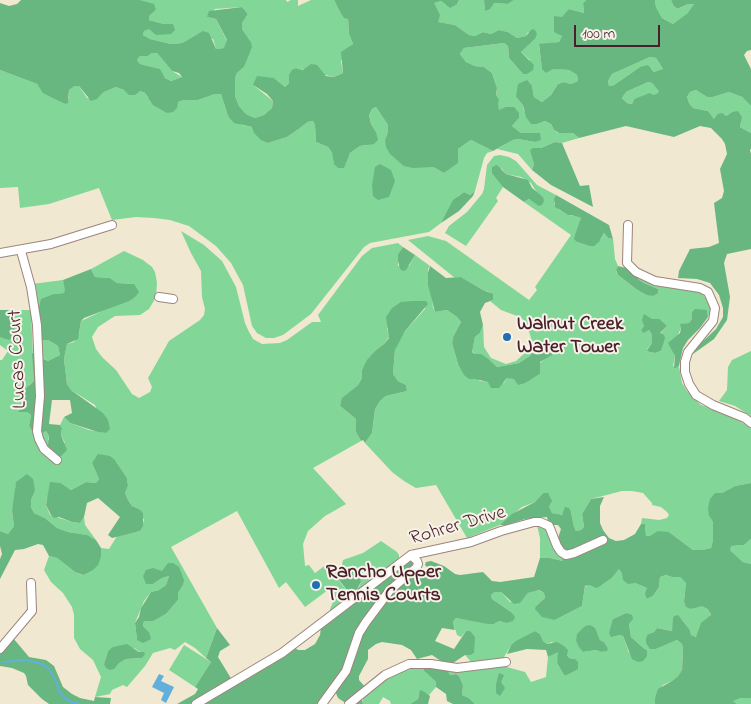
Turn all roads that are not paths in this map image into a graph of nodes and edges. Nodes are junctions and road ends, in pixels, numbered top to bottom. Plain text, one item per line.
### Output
1 (112, 225) dead end
2 (628, 226) dead end
3 (21, 251) junction
4 (0, 254) edge
5 (159, 298) dead end
6 (173, 298) dead end
7 (751, 423) edge
8 (57, 460) dead end
9 (603, 540) dead end
10 (411, 555) junction
11 (31, 583) dead end
12 (0, 649) edge
13 (506, 662) dead end
14 (196, 704) edge
15 (322, 704) edge
16 (349, 704) edge

1 - 3 street
2 - 7 street
3 - 4 street
3 - 8 street, Lucas Court
5 - 6 street
9 - 10 street, Rohrer Drive
10 - 14 street, Rohrer Drive
10 - 15 street
11 - 12 street
13 - 16 street

